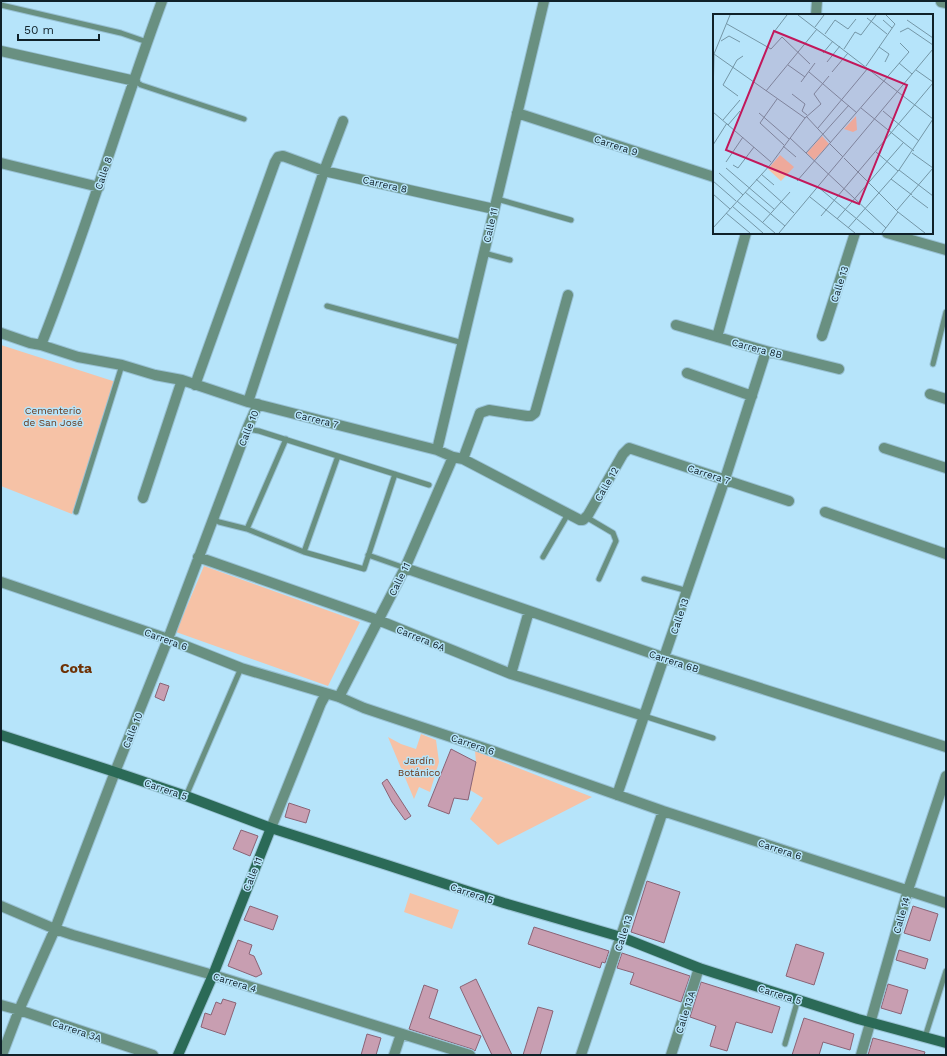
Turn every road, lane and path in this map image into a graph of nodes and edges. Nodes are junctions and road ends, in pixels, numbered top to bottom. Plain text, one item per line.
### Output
1 (162, 1) edge
2 (544, 1) edge
3 (818, 1) edge
4 (1, 5) edge
5 (816, 14) edge
6 (147, 42) junction
7 (1, 51) edge
8 (134, 81) junction
9 (517, 113) junction
10 (244, 119) dead end
11 (343, 121) dead end
12 (1, 163) edge
13 (324, 171) junction
14 (713, 177) edge
15 (99, 187) junction
16 (495, 204) junction
17 (571, 220) dead end
18 (746, 234) edge
19 (856, 234) edge
20 (890, 234) edge
21 (946, 250) edge
22 (484, 253) junction
23 (510, 260) dead end
24 (568, 294) dead end
25 (327, 306) dead end
26 (946, 312) edge
27 (676, 325) dead end
28 (1, 333) edge
29 (822, 336) dead end
30 (717, 337) junction
31 (462, 343) junction
32 (41, 345) junction
33 (766, 352) junction
34 (933, 364) dead end
35 (122, 365) junction
36 (839, 369) dead end
37 (687, 373) dead end
38 (182, 380) junction
39 (195, 385) junction
40 (930, 394) dead end
41 (752, 396) junction
42 (946, 399) edge
43 (253, 403) junction
44 (248, 429) junction
45 (286, 439) junction
46 (629, 448) joint
47 (884, 448) dead end
48 (437, 450) junction
49 (338, 456) junction
50 (458, 458) junction
51 (946, 468) edge
52 (395, 474) junction
53 (725, 480) junction
54 (429, 485) dead end
55 (143, 498) dead end
56 (789, 500) dead end
57 (76, 512) dead end
58 (825, 512) dead end
59 (568, 514) junction
60 (213, 518) junction
61 (584, 518) junction
62 (247, 529) junction
63 (304, 552) junction
64 (946, 554) edge
65 (368, 555) junction
66 (198, 557) junction
67 (543, 557) dead end
68 (405, 568) junction
69 (599, 579) dead end
70 (644, 579) dead end
71 (1, 582) edge
72 (688, 591) junction
73 (529, 611) junction
74 (378, 620) junction
75 (168, 639) junction
76 (665, 658) junction
77 (241, 668) junction
78 (511, 674) junction
79 (326, 694) junction
80 (339, 697) junction
81 (644, 716) junction
82 (1, 735) edge
83 (712, 738) dead end
84 (946, 747) edge
85 (115, 772) junction
86 (946, 776) edge
87 (617, 795) junction
88 (186, 796) junction
89 (663, 811) junction
90 (271, 828) junction
91 (908, 890) junction
92 (946, 903) edge
93 (1, 906) edge
94 (55, 929) junction
95 (621, 937) junction
96 (699, 968) junction
97 (946, 971) edge
98 (213, 975) junction
99 (798, 999) junction
100 (1, 1005) edge
101 (19, 1010) junction
102 (870, 1022) junction
103 (402, 1034) junction
104 (925, 1037) junction
105 (785, 1044) dead end
106 (946, 1044) edge
107 (2, 1055) edge
108 (153, 1055) edge
109 (178, 1055) edge
110 (394, 1055) edge
111 (470, 1055) edge
112 (581, 1055) edge
113 (671, 1055) edge
114 (861, 1055) edge

1 - 6 street, Calle 8
2 - 9 street, Calle 11
3 - 5 street
4 - 6 lane
6 - 8 street, Calle 8
7 - 8 street
8 - 10 lane
8 - 15 street, Calle 8
9 - 14 street, Carrera 9
9 - 16 street, Calle 11
11 - 13 street, Calle 10
12 - 15 street
13 - 16 street, Carrera 8
13 - 39 street, Carrera 8
13 - 43 street, Calle 10
15 - 32 street, Calle 8
16 - 17 lane
16 - 22 street, Calle 11
18 - 30 street
19 - 29 street, Calle 13
20 - 21 street
22 - 23 lane
22 - 31 street, Calle 11
24 - 50 street, Calle 11
25 - 31 lane
26 - 34 lane
27 - 30 street, Carrera 8B
28 - 32 street, Carrera 7
30 - 33 street, Carrera 8B
31 - 48 street, Calle 11
32 - 35 street, Carrera 7
33 - 36 street, Carrera 8B
33 - 41 street, Calle 13
35 - 38 street, Carrera 7
35 - 57 lane
37 - 41 street
38 - 39 street, Carrera 7
38 - 55 street
39 - 43 street, Carrera 7
40 - 42 street
41 - 53 street, Calle 13
43 - 44 street, Calle 10
43 - 48 street, Carrera 7
44 - 45 lane
44 - 60 street, Calle 10
45 - 49 lane
45 - 62 lane
46 - 53 street, Carrera 7
46 - 61 street, Calle 12
47 - 51 street
48 - 50 street, Carrera 7
49 - 52 lane
49 - 63 lane
50 - 59 street, Carrera 7
50 - 68 street, Calle 11
52 - 54 lane
52 - 65 lane
53 - 56 street, Carrera 7
53 - 72 street, Calle 13
58 - 64 street
59 - 61 street, Carrera 7
59 - 67 lane
60 - 62 lane
60 - 66 street, Calle 10
61 - 69 lane
62 - 63 lane
63 - 65 lane
65 - 68 lane
66 - 74 street, Carrera 6A
66 - 75 street, Calle 10
68 - 73 street, Carrera 6B
68 - 74 street, Calle 11
70 - 72 lane
71 - 75 street, Carrera 6
72 - 76 street, Calle 13
73 - 76 street, Carrera 6B
73 - 78 street
74 - 78 street, Carrera 6A
74 - 80 street, Calle 11
75 - 77 street, Carrera 6
75 - 85 street, Calle 10
76 - 81 street, Calle 13
76 - 84 street, Carrera 6B
77 - 79 street, Carrera 6
77 - 88 lane
78 - 81 street, Carrera 6A
79 - 80 street, Carrera 6
79 - 90 street, Calle 11
80 - 87 street, Carrera 6
81 - 83 lane
81 - 87 street, Calle 13
82 - 85 main road, Carrera 5
85 - 88 main road, Carrera 5
85 - 94 street, Calle 10
86 - 91 street, Calle 14
87 - 89 street, Carrera 6
88 - 90 main road, Carrera 5
89 - 91 street, Carrera 6
89 - 95 street, Calle 13
90 - 95 main road, Carrera 5
90 - 98 main road, Calle 11
91 - 92 street, Carrera 6
91 - 102 street, Calle 14
93 - 94 street, Carrera 4
94 - 98 street, Carrera 4
94 - 101 street, Calle 10
95 - 96 main road, Carrera 5
95 - 112 street, Calle 13
96 - 99 main road, Carrera 5
96 - 113 street, Calle 13A
97 - 104 lane
98 - 103 street, Carrera 4
98 - 109 main road, Calle 11
99 - 102 main road, Carrera 5
99 - 105 lane
100 - 101 street, Carrera 3A
101 - 107 street, Calle 10
101 - 108 street, Carrera 3A
102 - 104 main road, Carrera 5
102 - 114 street, Calle 14
103 - 110 street
103 - 111 street, Carrera 4
104 - 106 main road, Carrera 5

